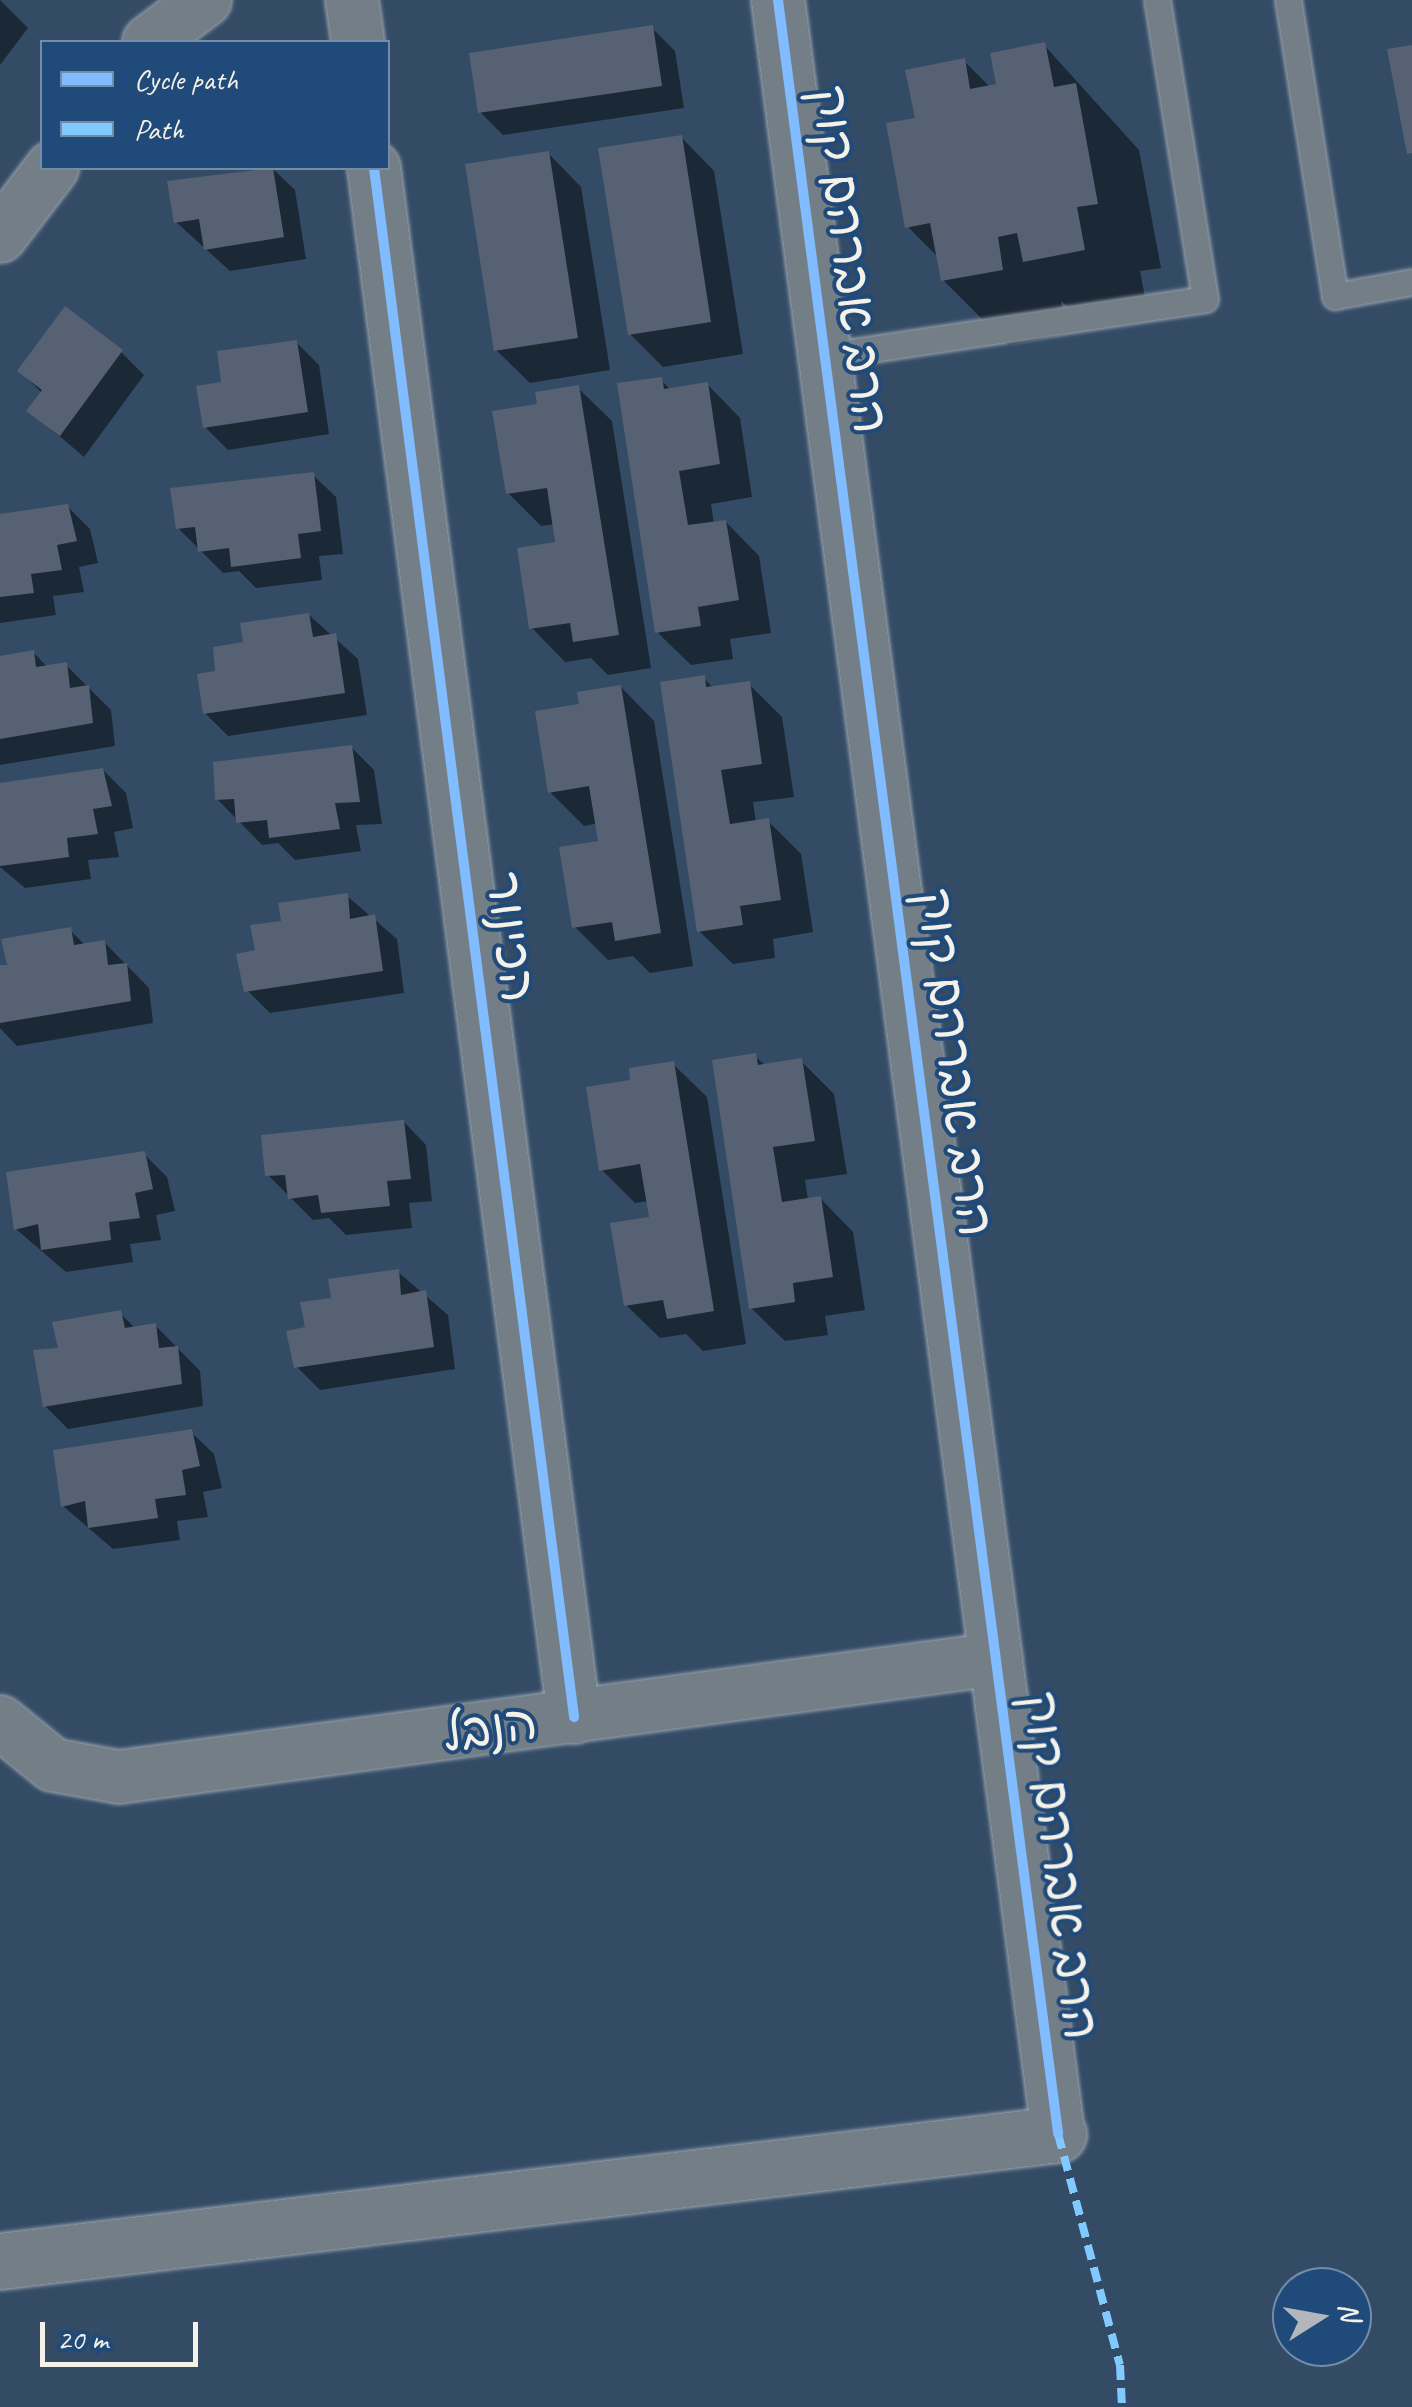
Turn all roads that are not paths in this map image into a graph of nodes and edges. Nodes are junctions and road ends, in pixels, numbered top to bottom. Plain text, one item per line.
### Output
1 (205, 0) edge
2 (352, 0) edge
3 (778, 0) edge
4 (1156, 0) edge
5 (1288, 0) edge
6 (152, 40) edge
7 (358, 40) edge
8 (50, 170) edge
9 (374, 170) edge
10 (2, 228) edge
11 (1412, 282) edge
12 (824, 356) junction
13 (996, 1659) junction
14 (574, 1717) junction
15 (0, 1722) edge
16 (1058, 2134) joint
17 (0, 2260) edge

1 - 6 street
2 - 7 street
3 - 12 street, הרב אברהם קוק
4 - 12 lane
5 - 11 lane
8 - 10 street
9 - 14 street, הכינור
12 - 13 street, הרב אברהם קוק
13 - 14 street, הנבל
13 - 16 street, הרב אברהם קוק
14 - 15 street, הנבל
16 - 17 main road

